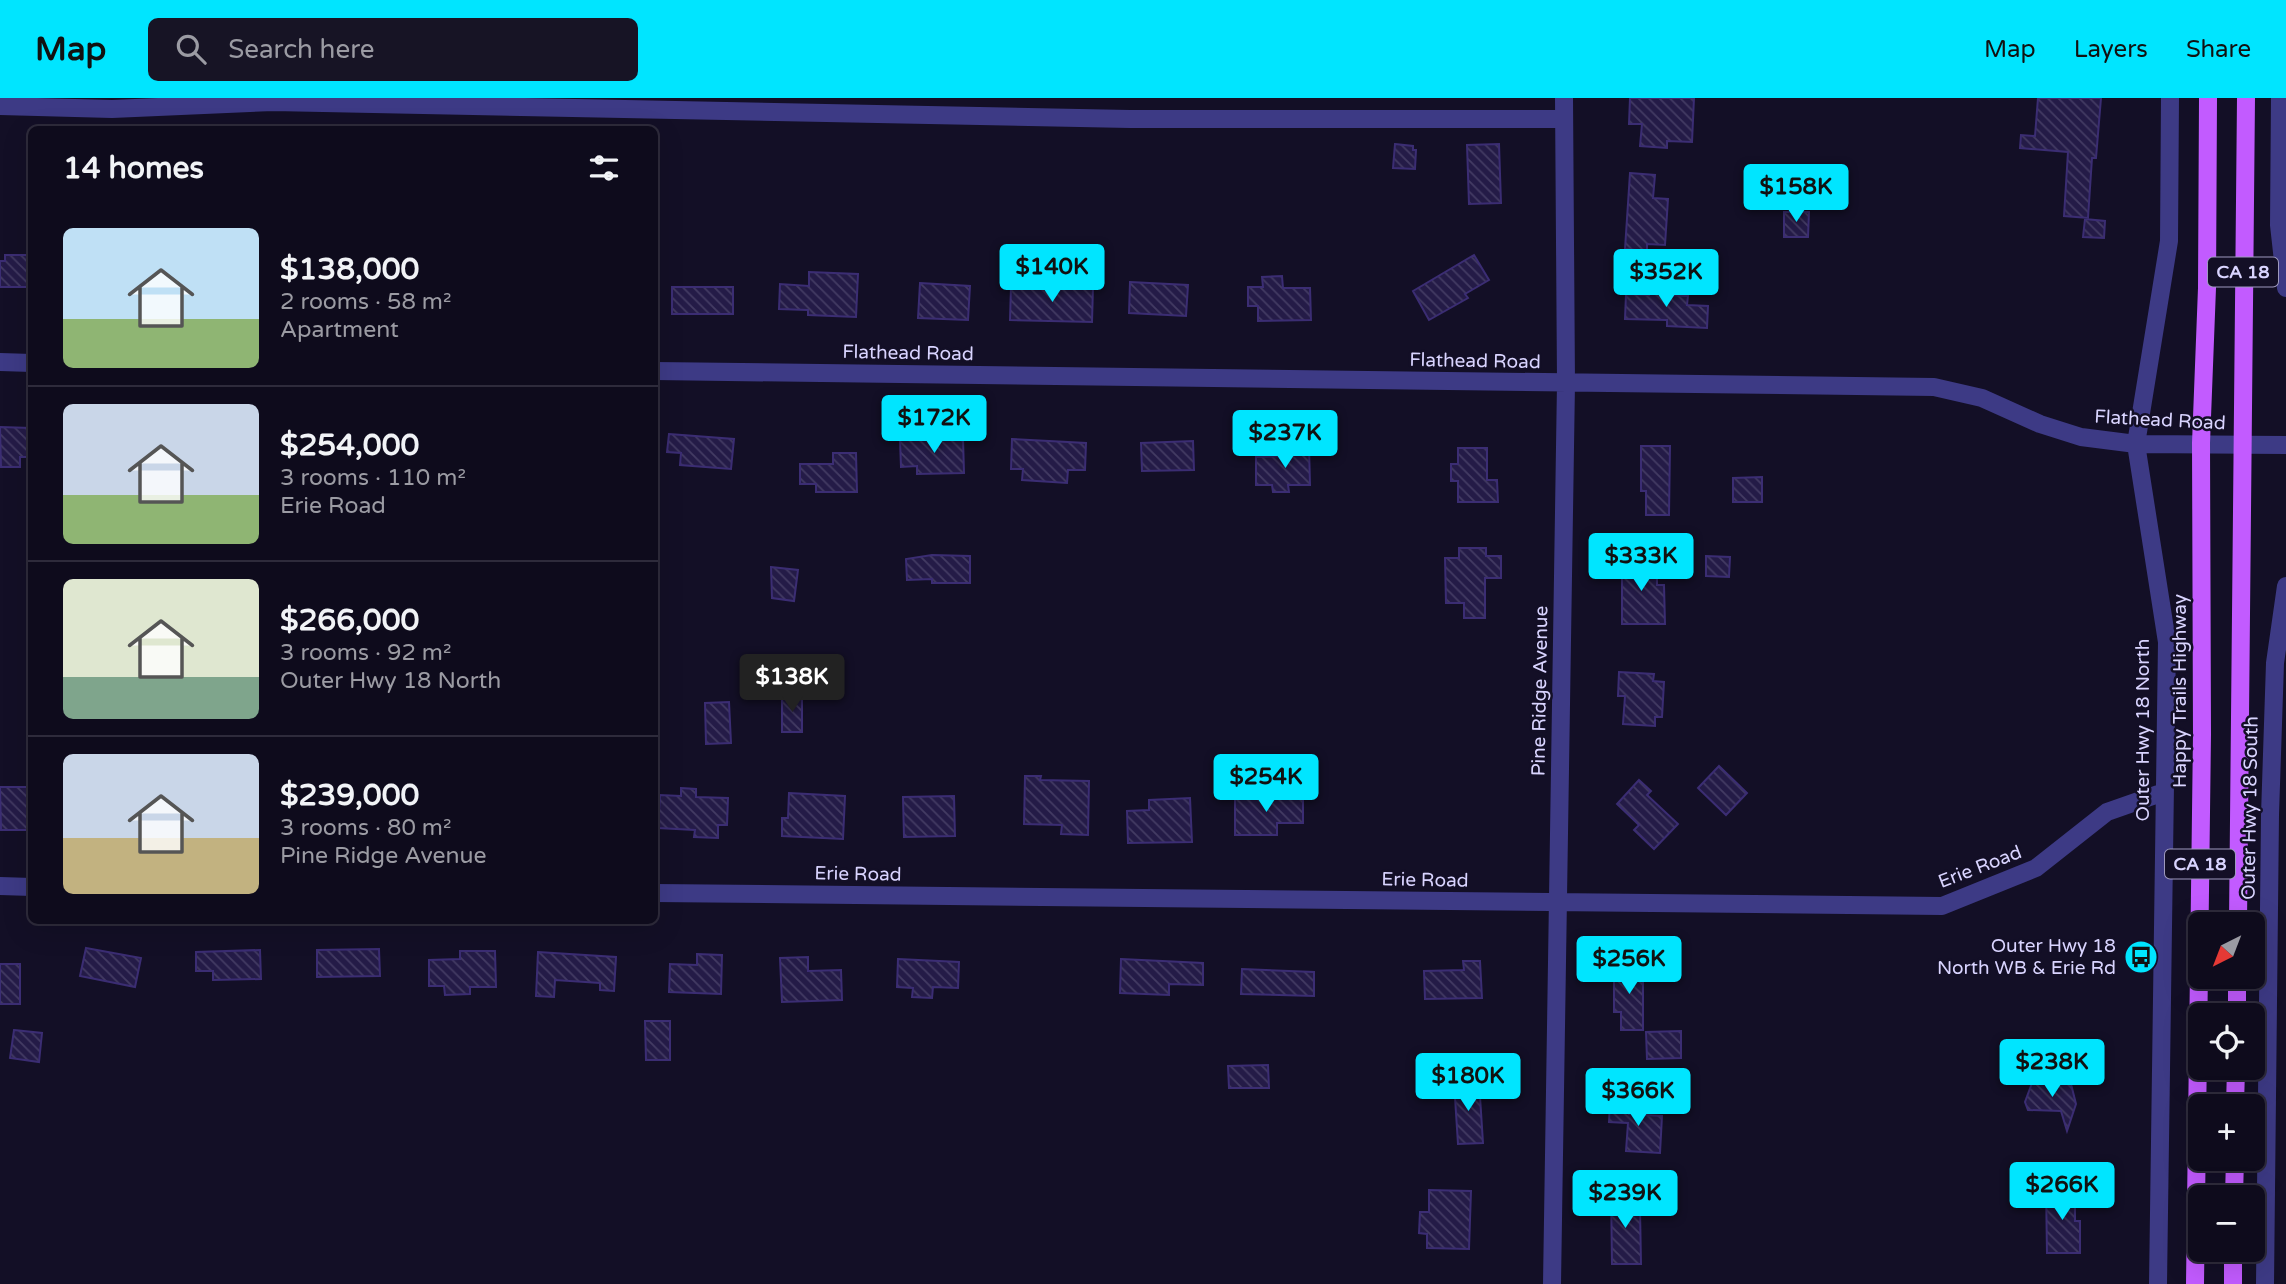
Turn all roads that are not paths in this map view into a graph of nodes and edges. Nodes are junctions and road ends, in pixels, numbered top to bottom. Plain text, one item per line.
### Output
1 (1564, 98) edge
2 (2170, 98) edge
3 (2208, 98) edge
4 (2246, 98) edge
5 (2280, 98) edge
6 (0, 106) edge
7 (1564, 119) junction
8 (2286, 288) edge
9 (0, 362) edge
10 (28, 362) edge
11 (658, 371) edge
12 (1566, 383) junction
13 (2136, 443) junction
14 (2201, 443) junction
15 (2244, 445) junction
16 (2286, 445) edge
17 (2286, 586) edge
18 (2164, 792) junction
19 (2278, 816) edge
20 (0, 886) edge
21 (28, 887) edge
22 (658, 893) edge
23 (1557, 902) junction
24 (2238, 912) edge
25 (2233, 1262) edge
26 (1552, 1284) edge
27 (2158, 1284) edge
28 (2195, 1284) edge
29 (2233, 1284) edge
30 (2265, 1284) edge

1 - 7 street, Pine Ridge Avenue
2 - 13 street, Outer Hwy 18 North
3 - 14 main road, Happy Trails Highway / CA 18
4 - 15 main road, CA 18
5 - 8 street
6 - 7 street
7 - 12 street, Pine Ridge Avenue
9 - 10 street
11 - 12 street, Flathead Road
12 - 13 street, Flathead Road
12 - 23 street, Pine Ridge Avenue
13 - 14 street, Flathead Road
13 - 18 street, Outer Hwy 18 North
14 - 15 street, Flathead Road
14 - 28 main road, Happy Trails Highway / CA 18
15 - 16 street, Flathead Road
15 - 24 main road, CA 18
17 - 19 street, Outer Hwy 18 South
18 - 23 street, Erie Road
18 - 27 street, Outer Hwy 18 North
19 - 30 street, Outer Hwy 18 South
20 - 21 street
22 - 23 street, Erie Road
23 - 26 street, Pine Ridge Avenue
25 - 29 main road

